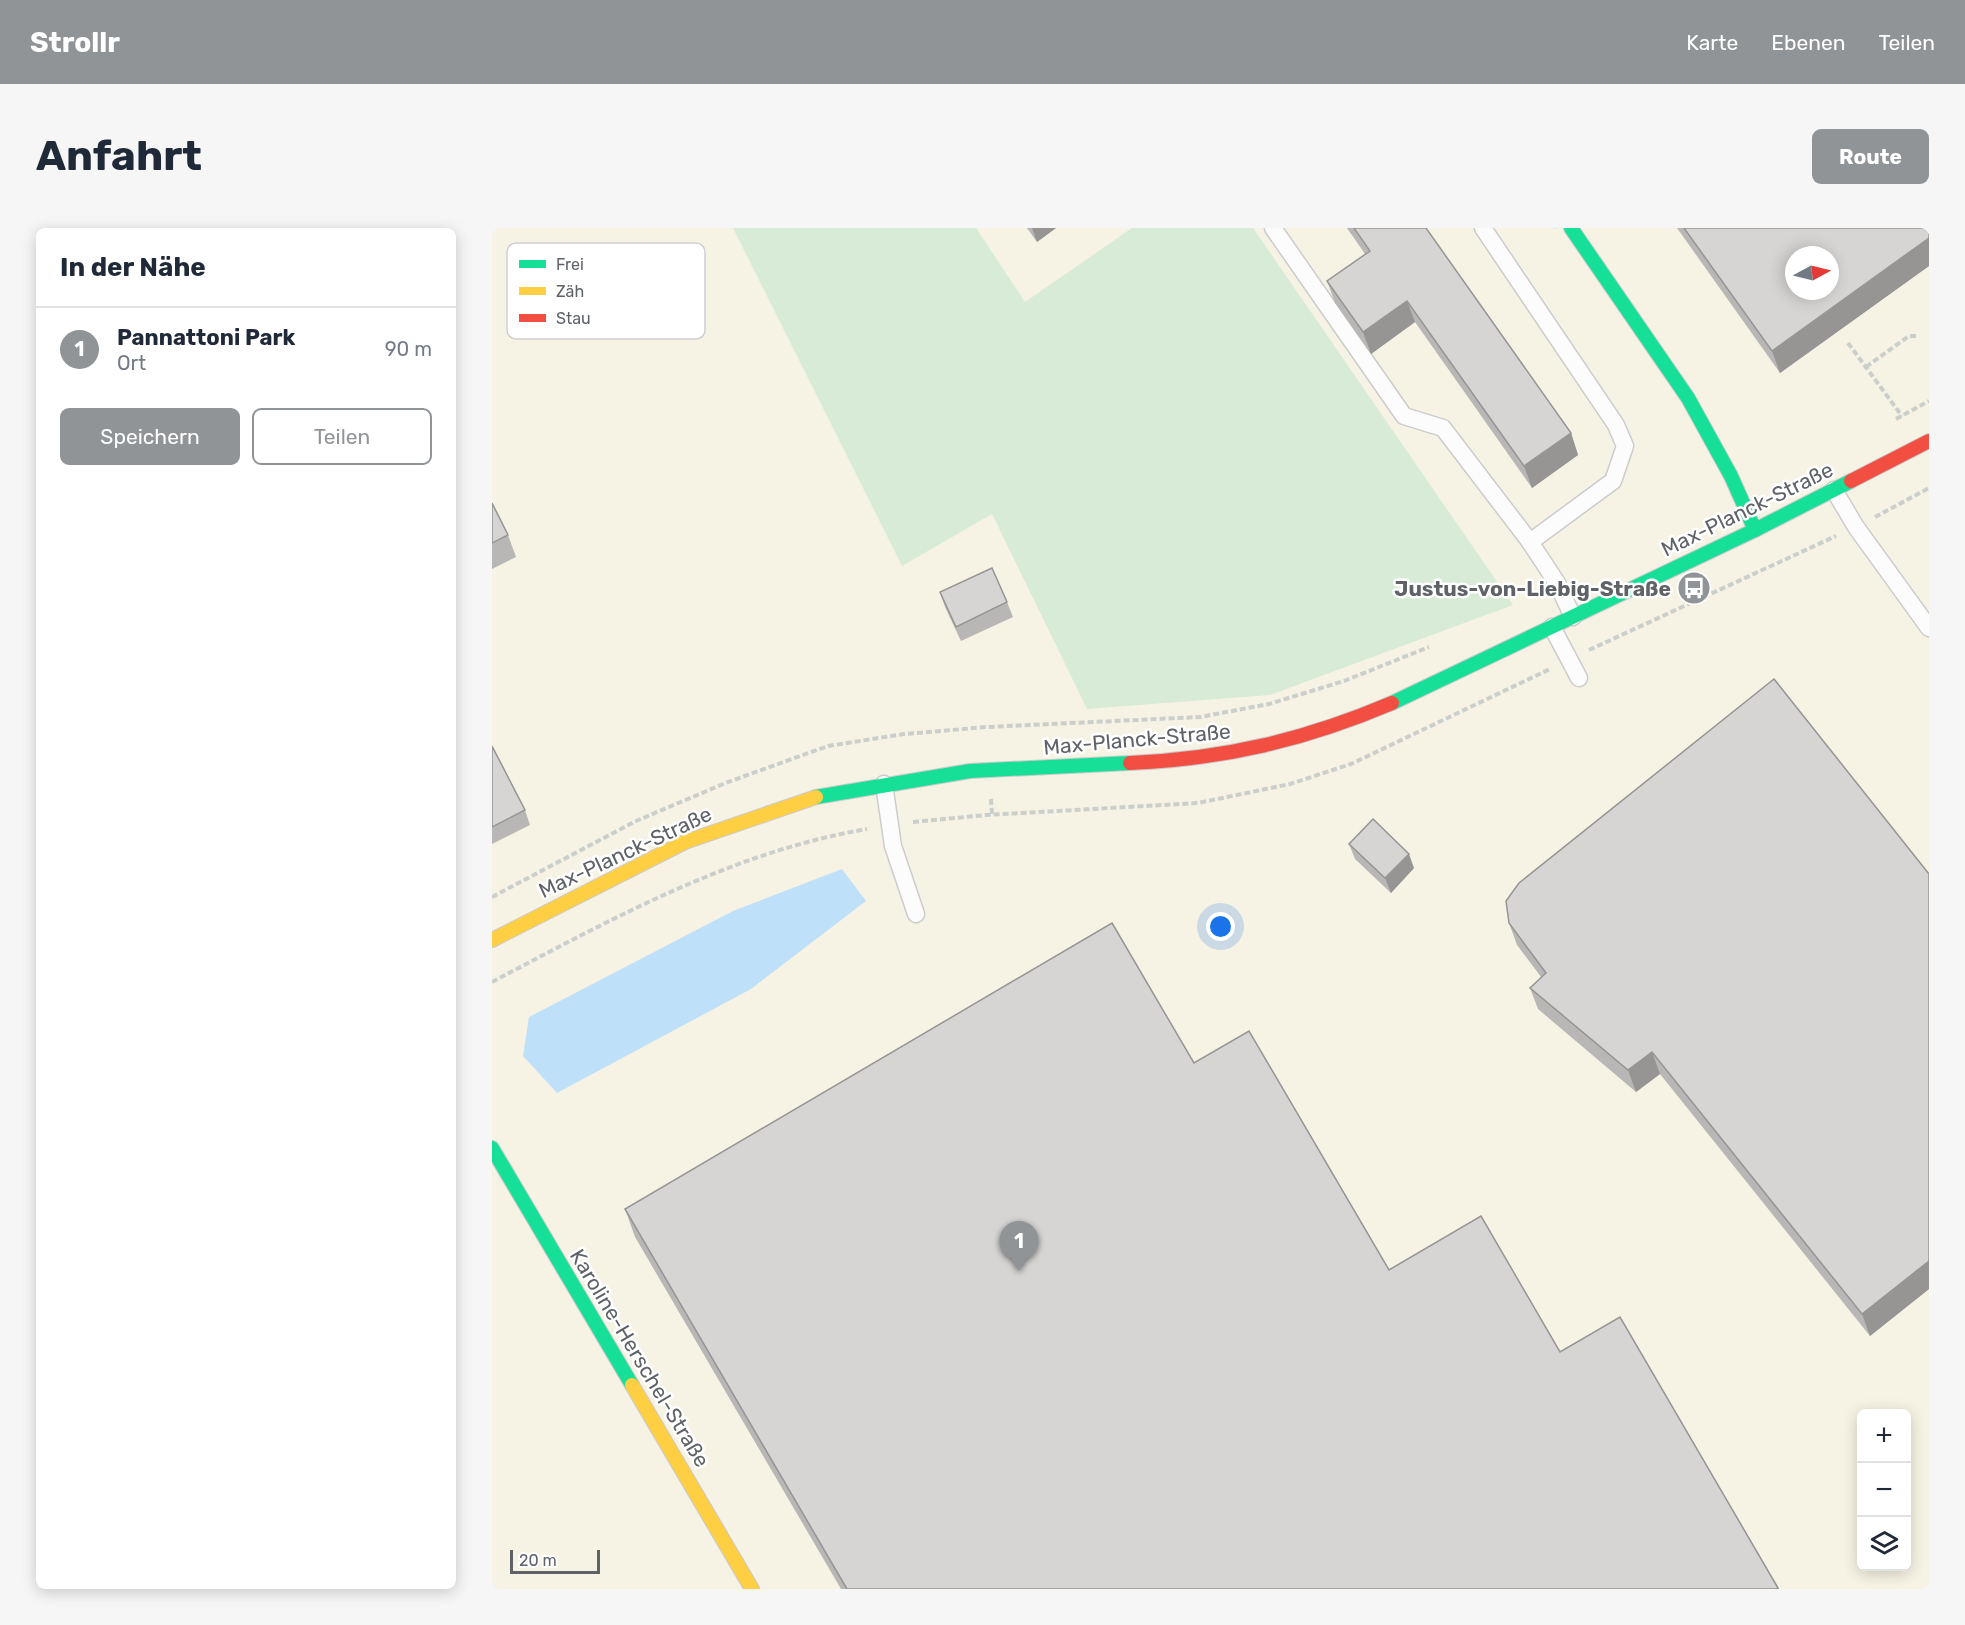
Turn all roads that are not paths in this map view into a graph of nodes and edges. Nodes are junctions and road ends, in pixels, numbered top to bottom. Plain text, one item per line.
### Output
1 (1274, 228) edge
2 (1482, 228) edge
3 (1572, 228) edge
4 (1929, 441) edge
5 (1834, 490) junction
6 (1755, 530) junction
7 (1530, 542) junction
8 (1573, 617) junction
9 (1552, 627) junction
10 (1929, 628) edge
11 (1579, 678) dead end
12 (884, 784) junction
13 (916, 914) dead end
14 (492, 940) edge
15 (492, 1148) edge
16 (752, 1589) edge

1 - 7 lane
2 - 7 lane
3 - 6 street
4 - 5 street, Max-Planck-Straße
5 - 6 street, Max-Planck-Straße
5 - 10 lane
6 - 8 street, Max-Planck-Straße
7 - 8 lane
8 - 9 street, Max-Planck-Straße
9 - 11 lane
9 - 12 street, Max-Planck-Straße
12 - 13 lane
12 - 14 street, Max-Planck-Straße
15 - 16 street, Karoline-Herschel-Straße

